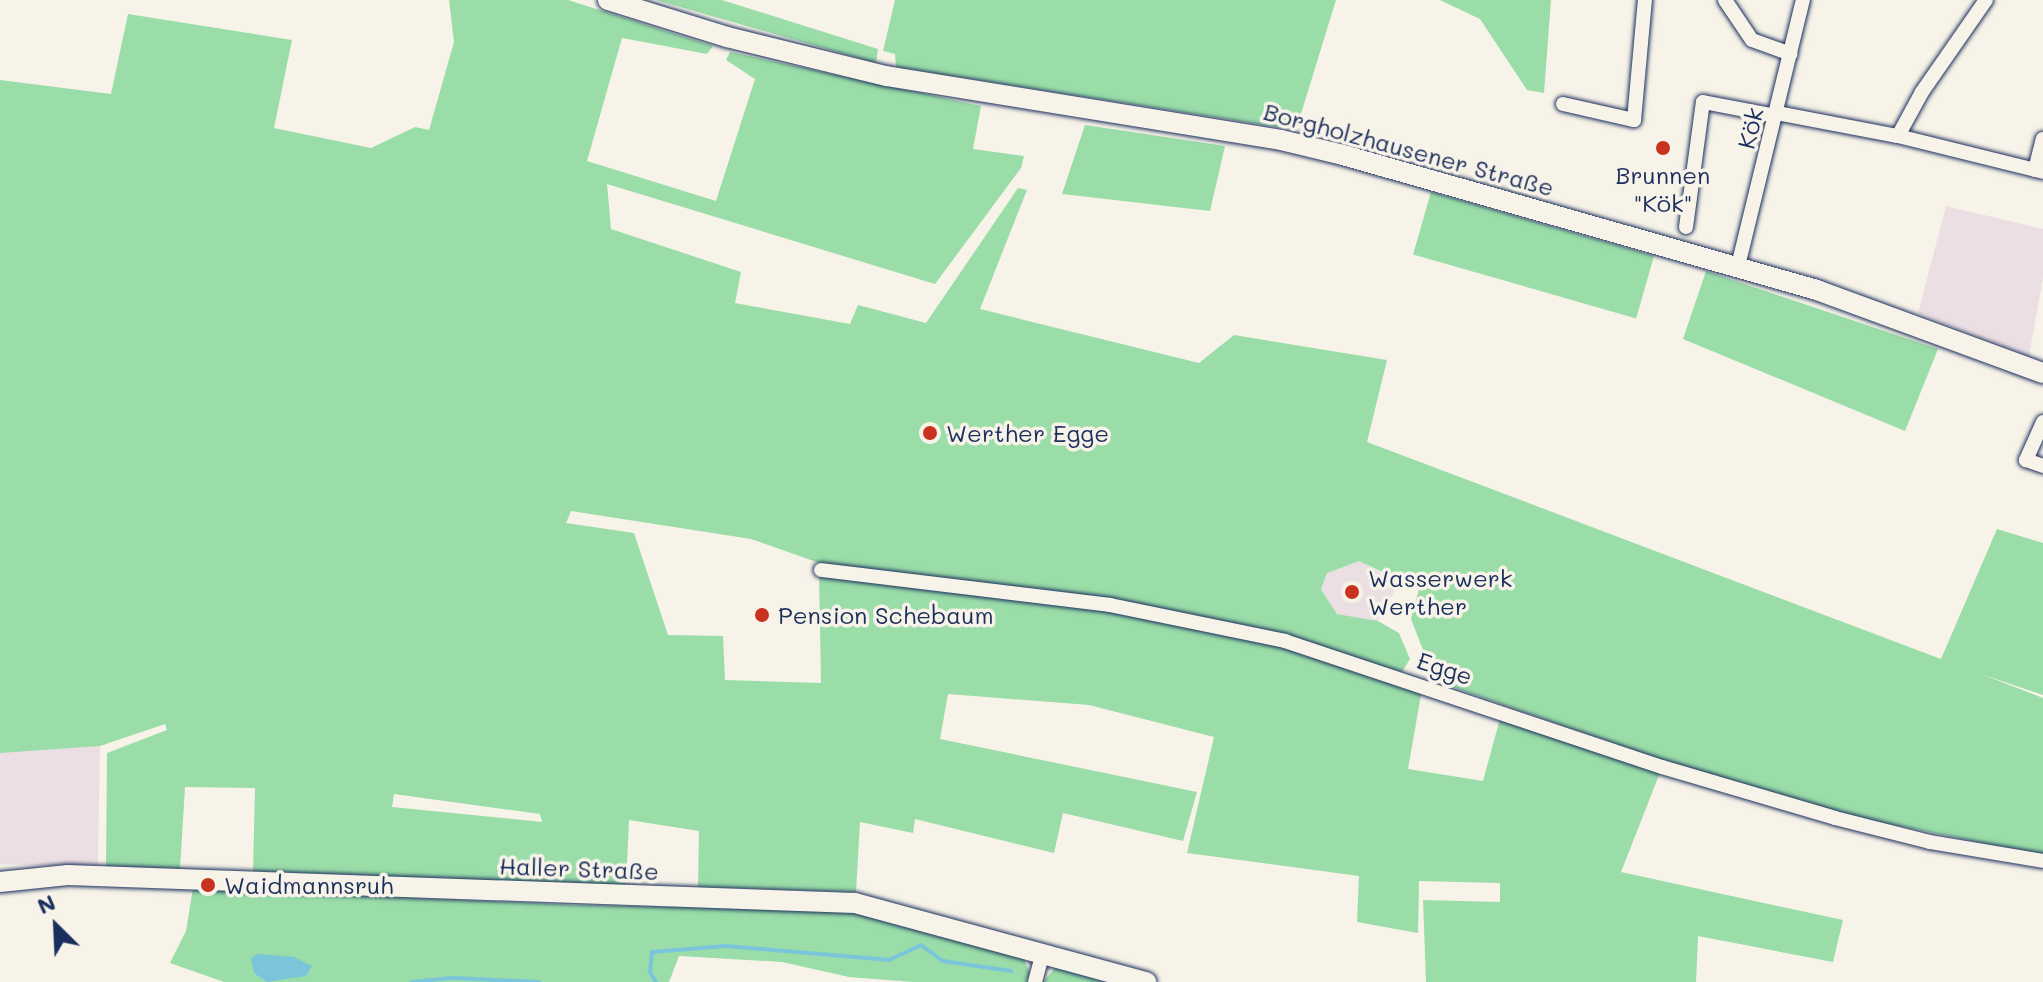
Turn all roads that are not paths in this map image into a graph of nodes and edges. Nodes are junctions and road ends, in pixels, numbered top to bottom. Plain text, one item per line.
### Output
1 (608, 0) edge
2 (1645, 0) edge
3 (1725, 0) edge
4 (1803, 0) edge
5 (1986, 0) edge
6 (1791, 54) junction
7 (1563, 104) dead end
8 (1776, 115) junction
9 (1898, 136) junction
10 (2043, 139) edge
11 (2039, 171) edge
12 (1686, 227) dead end
13 (1738, 266) junction
14 (2043, 373) edge
15 (2043, 422) edge
16 (2043, 466) edge
17 (821, 570) dead end
18 (2043, 861) edge
19 (0, 882) edge
20 (1043, 952) junction
21 (1035, 982) edge
22 (1146, 982) edge

1 - 13 main road, Borgholzhausener Straße
2 - 7 street
3 - 6 street
4 - 6 street, Kök
5 - 9 street
6 - 8 street, Kök
8 - 9 street
8 - 12 street
8 - 13 street, Kök
9 - 11 street
10 - 11 street
13 - 14 main road, Borgholzhausener Straße
15 - 16 street
17 - 18 street, Egge
19 - 20 main road, Haller Straße
20 - 21 street
20 - 22 main road, Haller Straße

